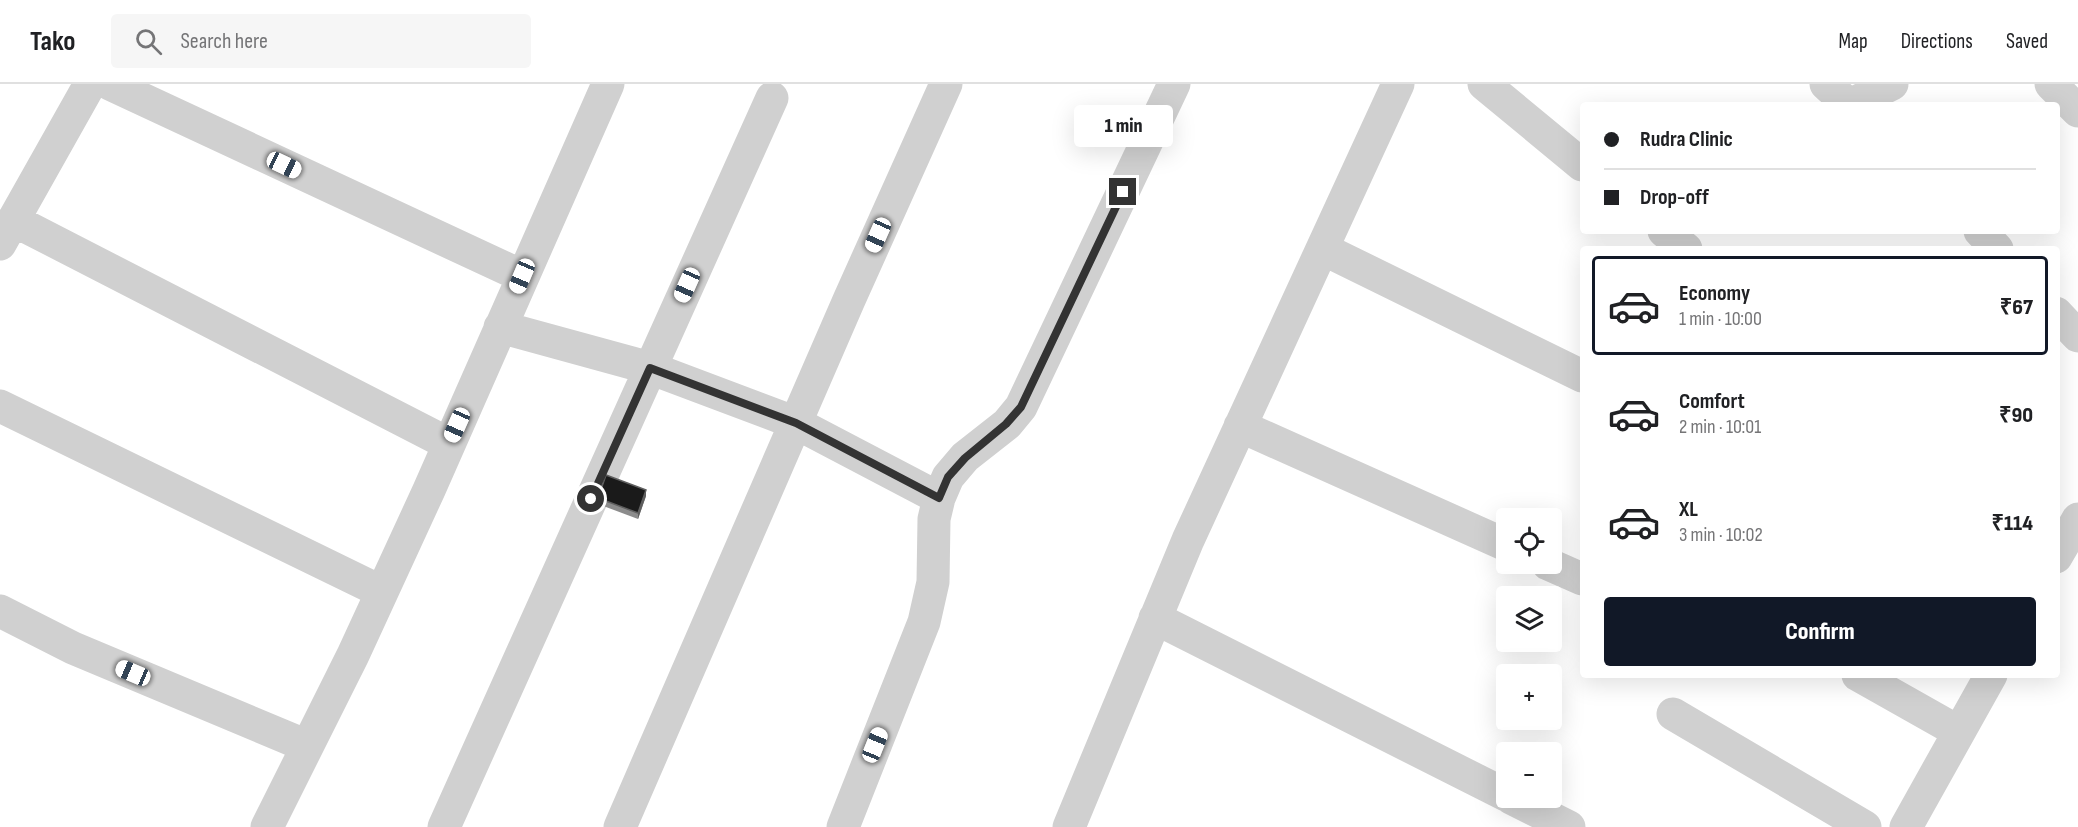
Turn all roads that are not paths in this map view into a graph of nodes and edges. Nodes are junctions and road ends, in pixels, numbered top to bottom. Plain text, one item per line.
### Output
1 (90, 84) edge
2 (110, 84) edge
3 (606, 84) edge
4 (946, 84) edge
5 (1174, 84) edge
6 (1398, 84) edge
7 (1484, 84) edge
8 (1826, 84) edge
9 (1892, 84) edge
10 (2051, 84) edge
11 (772, 98) dead end
12 (1846, 102) edge
13 (1855, 102) edge
14 (2078, 111) edge
15 (1580, 163) edge
16 (7, 232) edge
17 (1668, 234) edge
18 (1983, 234) edge
19 (1682, 246) edge
20 (1994, 246) edge
21 (1323, 249) junction
22 (522, 276) junction
23 (2060, 316) edge
24 (500, 327) junction
25 (2078, 336) edge
26 (650, 368) junction
27 (1580, 375) edge
28 (0, 406) edge
29 (796, 423) junction
30 (1240, 426) junction
31 (449, 444) junction
32 (939, 498) junction
33 (2078, 519) edge
34 (1496, 541) edge
35 (2060, 550) edge
36 (1562, 570) edge
37 (1580, 578) edge
38 (382, 592) junction
39 (0, 611) edge
40 (1155, 618) junction
41 (1863, 678) edge
42 (1989, 678) edge
43 (1673, 714) dead end
44 (1959, 732) junction
45 (307, 746) junction
46 (1496, 790) edge
47 (1531, 808) edge
48 (267, 827) edge
49 (444, 827) edge
50 (620, 827) edge
51 (843, 827) edge
52 (1069, 827) edge
53 (1569, 827) edge
54 (1865, 827) edge
55 (1906, 827) edge

1 - 16 street
2 - 22 street
3 - 22 street
4 - 29 street
5 - 32 street
6 - 21 street
7 - 15 street
8 - 12 street
9 - 13 street
10 - 14 street
11 - 26 street
16 - 31 street
17 - 19 street
18 - 20 street
21 - 27 street
21 - 30 street
22 - 24 street
23 - 25 street
24 - 26 street
24 - 31 street
26 - 29 street
26 - 49 street
28 - 38 street
29 - 32 street
29 - 50 street
30 - 34 street
30 - 40 street
31 - 38 street
32 - 51 street
33 - 35 street
36 - 37 street
38 - 45 street
39 - 45 street
40 - 46 street
40 - 52 street
41 - 44 street
42 - 44 street
43 - 54 street
44 - 55 street
45 - 48 street
47 - 53 street

